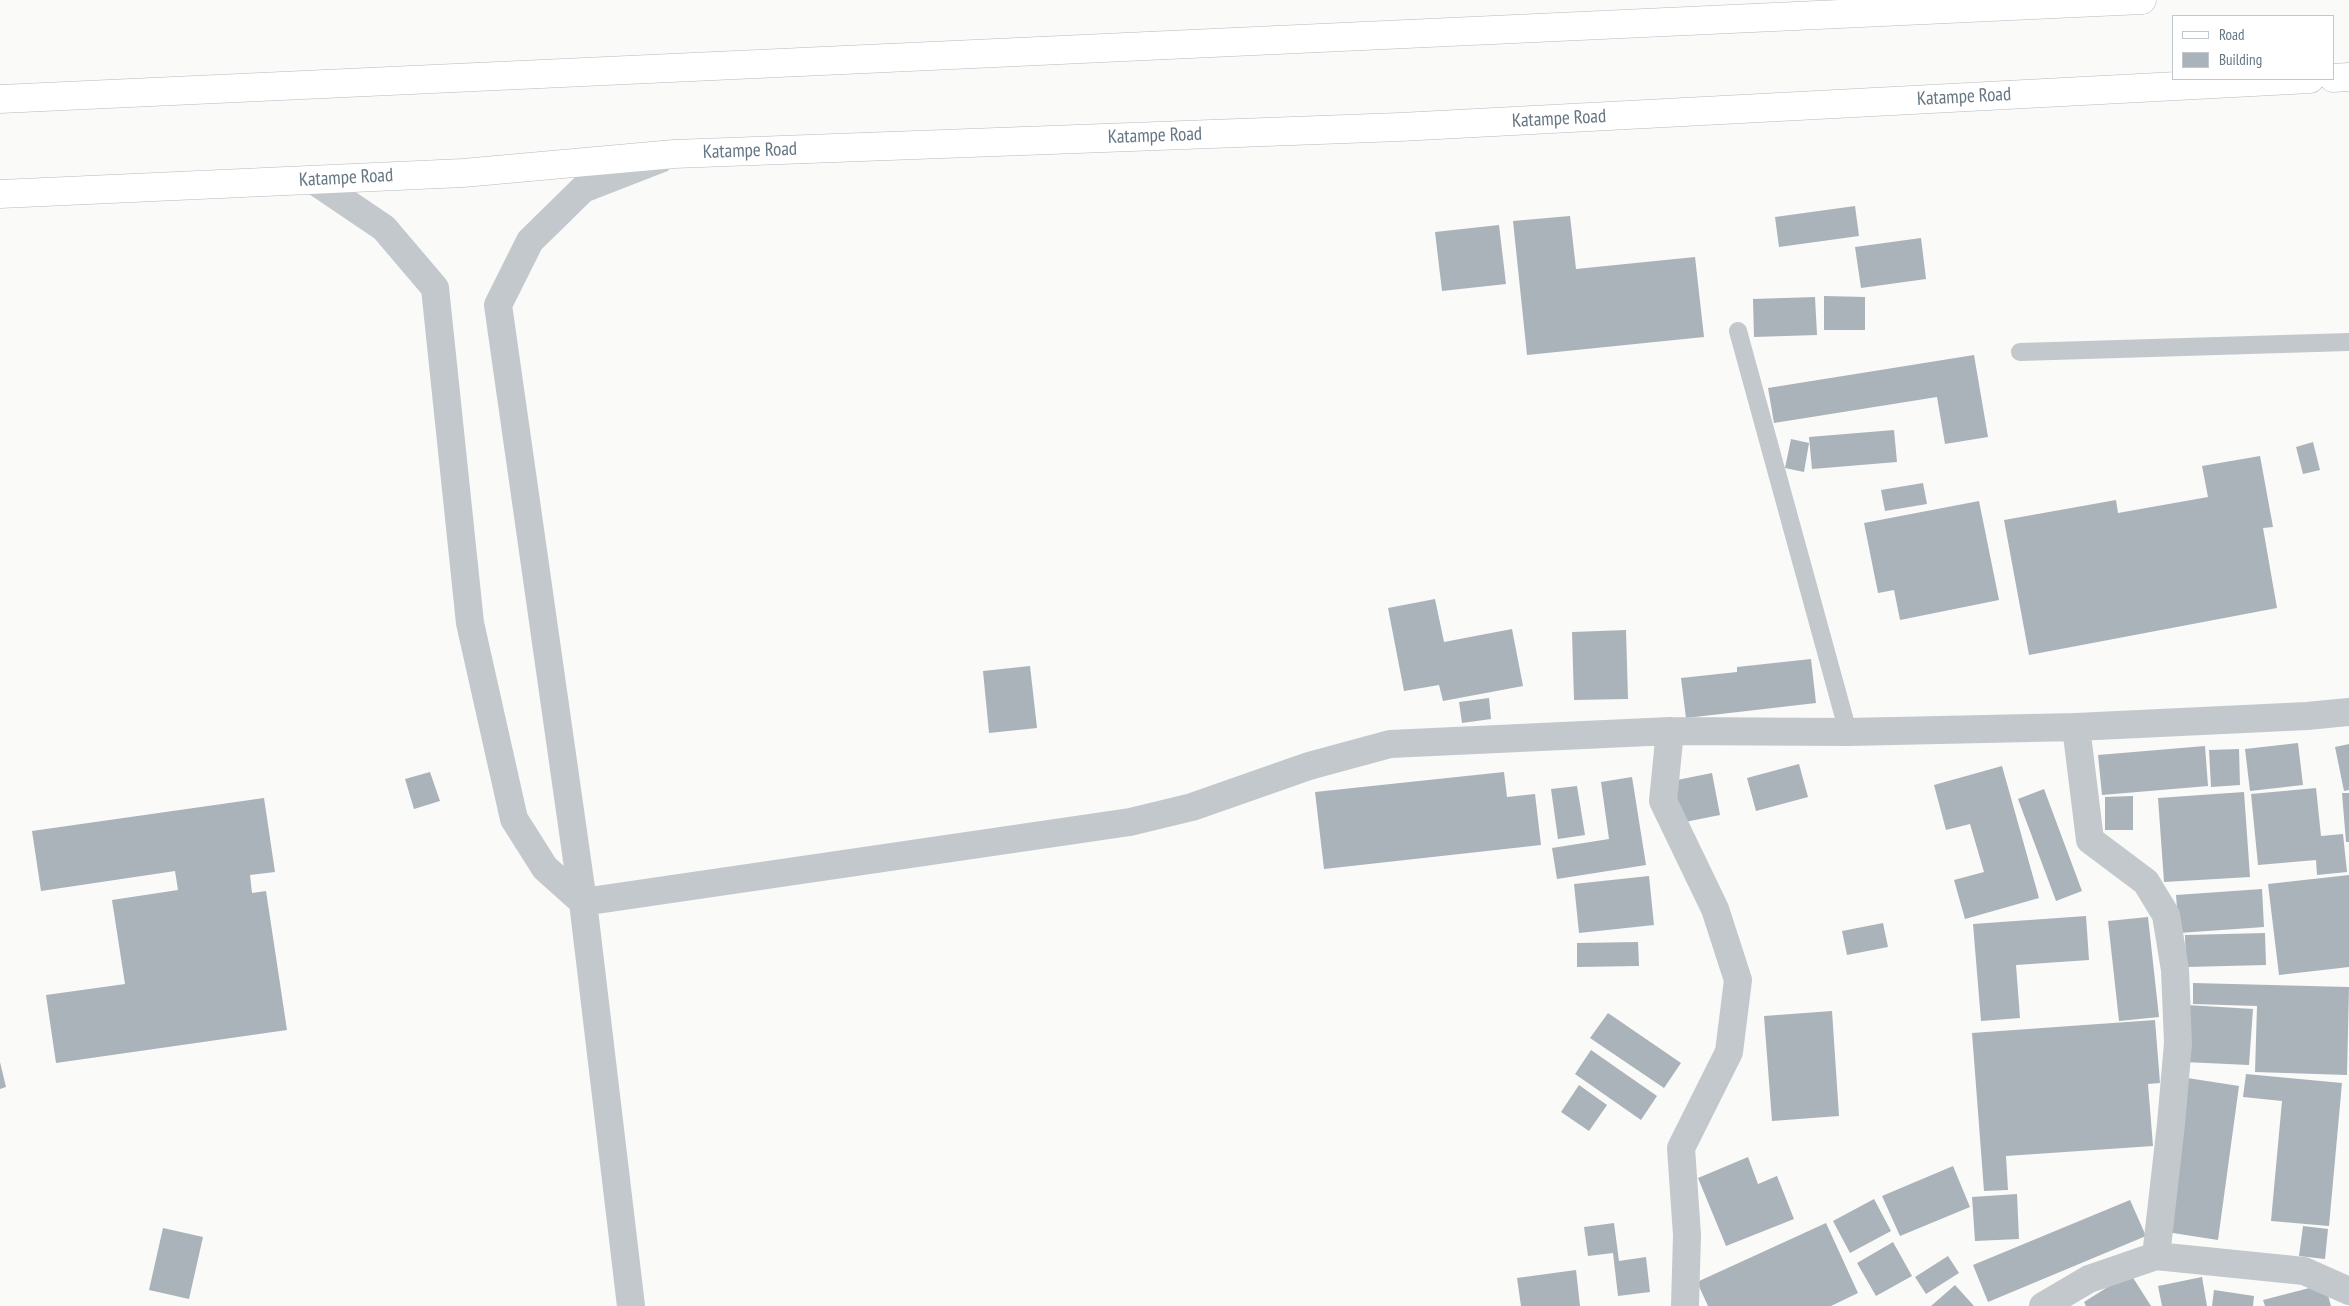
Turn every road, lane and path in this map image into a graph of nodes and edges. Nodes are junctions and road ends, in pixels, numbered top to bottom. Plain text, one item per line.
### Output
1 (2142, 0) edge
2 (2349, 77) edge
3 (2334, 78) edge
4 (2291, 80) edge
5 (0, 98) edge
6 (674, 154) junction
7 (313, 180) junction
8 (0, 194) edge
9 (1738, 331) dead end
10 (2349, 342) edge
11 (2020, 352) dead end
12 (2349, 712) edge
13 (2076, 727) junction
14 (1670, 731) junction
15 (1848, 732) junction
16 (583, 902) junction
17 (2156, 1256) junction
18 (2349, 1290) edge
19 (631, 1306) edge
20 (1685, 1306) edge
21 (2043, 1306) edge

1 - 5 main road
2 - 3 main road
4 - 6 main road, Katampe Road
6 - 7 main road, Katampe Road
6 - 16 street
7 - 8 main road, Katampe Road
7 - 16 street
9 - 15 lane
10 - 11 lane
12 - 13 street
13 - 15 street
13 - 17 street
14 - 15 street
14 - 16 street
14 - 20 street
16 - 19 street
17 - 18 street
17 - 21 street

